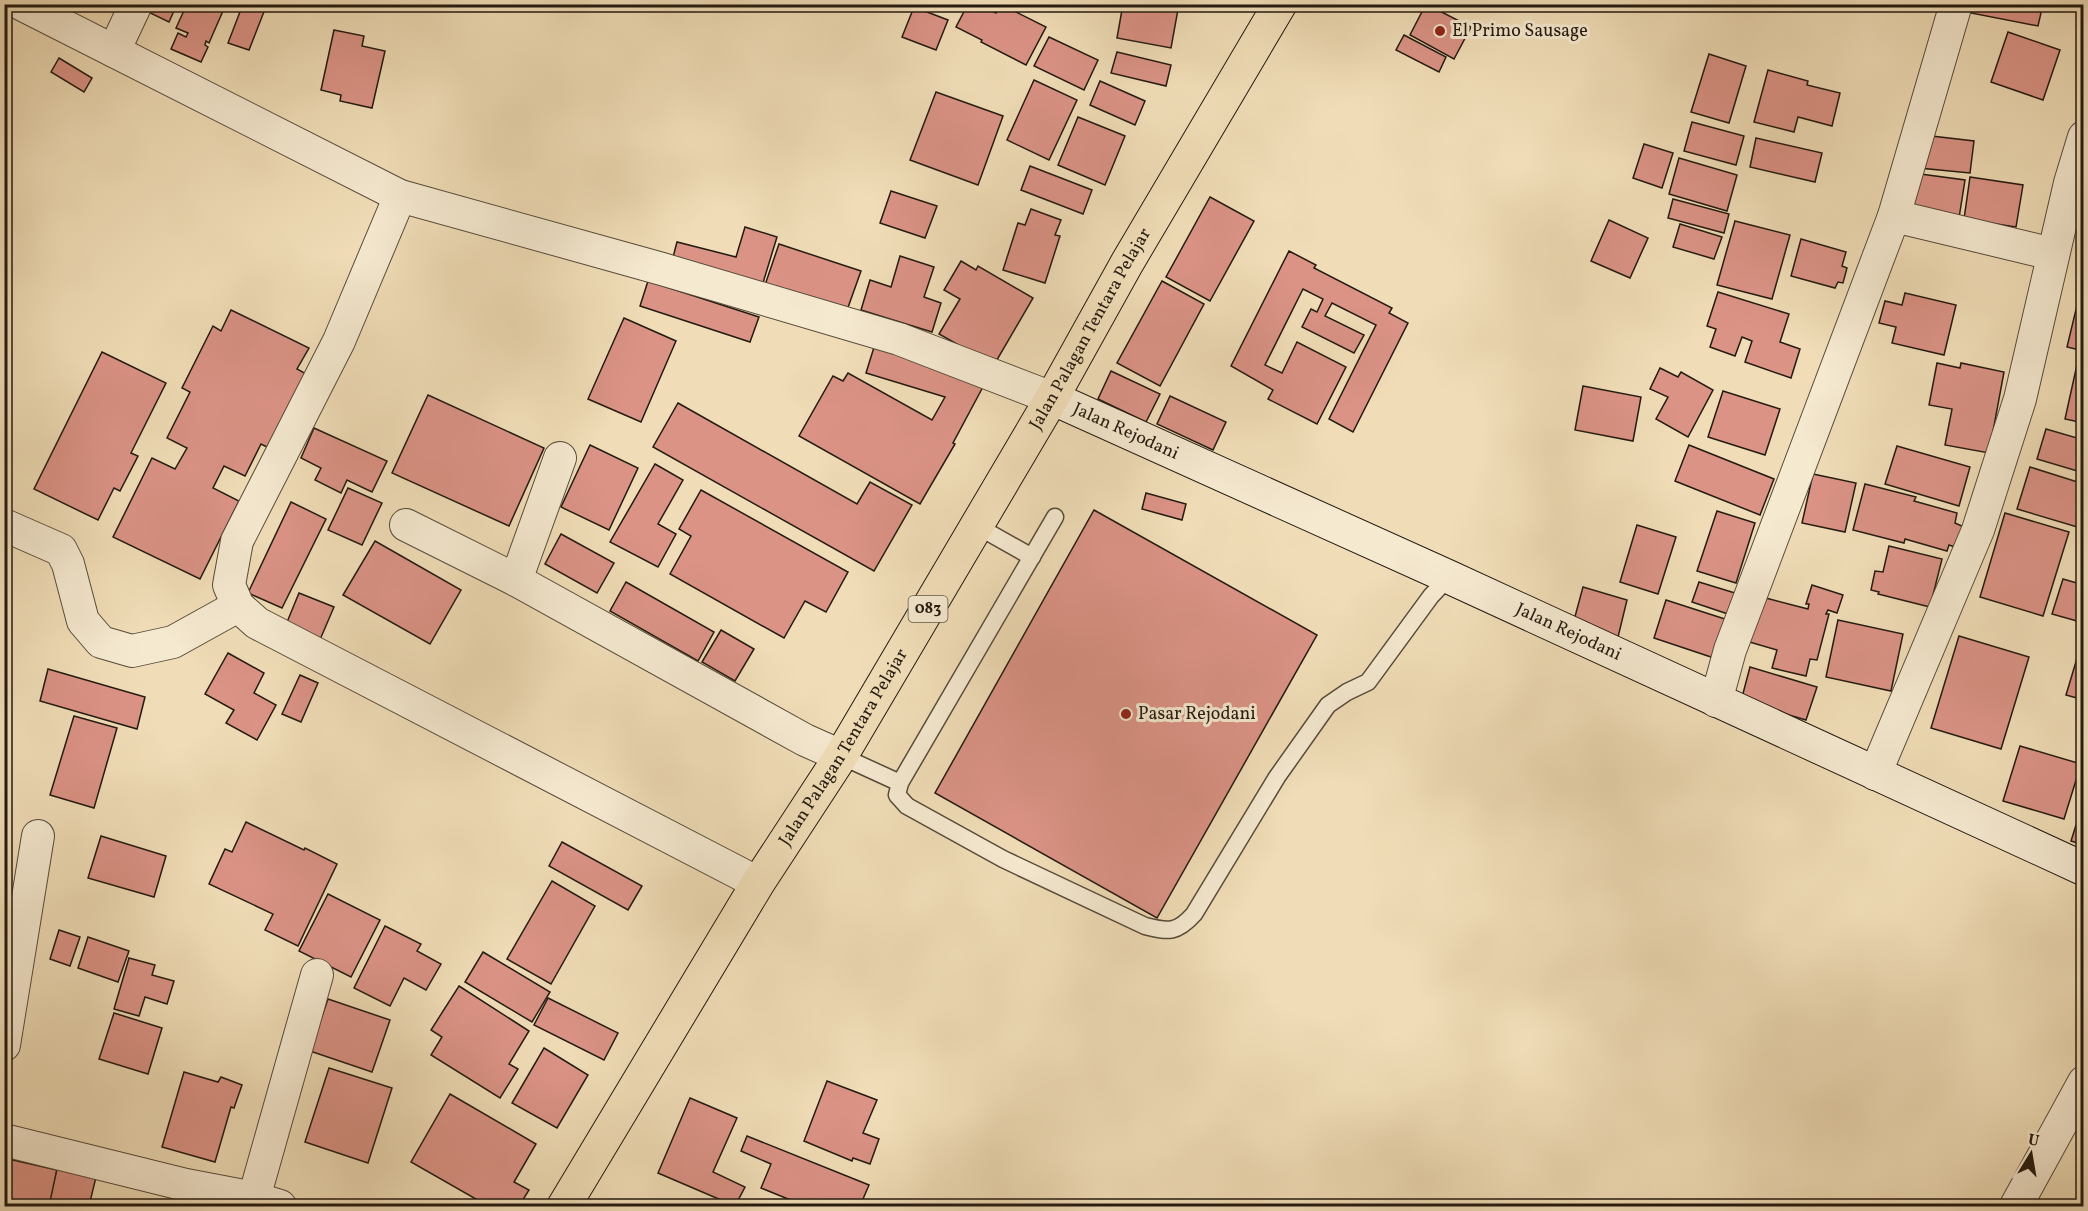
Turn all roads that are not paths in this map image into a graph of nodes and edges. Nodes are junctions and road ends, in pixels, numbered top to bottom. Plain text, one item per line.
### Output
1 (21, 4) edge
2 (136, 4) edge
3 (1280, 4) edge
4 (1956, 4) edge
5 (114, 51) junction
6 (2084, 136) edge
7 (400, 196) junction
8 (2074, 209) edge
9 (1894, 216) junction
10 (2053, 254) junction
11 (1052, 398) junction
12 (560, 458) dead end
13 (1055, 517) dead end
14 (4, 525) edge
15 (406, 525) dead end
16 (977, 526) junction
17 (1032, 557) junction
18 (1449, 577) junction
19 (516, 580) junction
20 (238, 606) junction
21 (1716, 701) junction
22 (841, 756) junction
23 (1875, 774) junction
24 (900, 783) junction
25 (38, 836) dead end
26 (2084, 869) edge
27 (758, 883) junction
28 (317, 975) dead end
29 (4, 1046) edge
30 (2084, 1082) edge
31 (4, 1140) edge
32 (267, 1202) edge
33 (564, 1206) edge
34 (2016, 1206) edge

1 - 5 street
2 - 5 street
3 - 11 main road, Jalan Palagan Tentara Pelajar / 083
4 - 9 street
5 - 7 street
6 - 8 street
7 - 11 street
7 - 20 street
8 - 10 street
9 - 10 street
9 - 21 street
10 - 23 street
11 - 16 main road, Jalan Palagan Tentara Pelajar / 083
11 - 18 main road, Jalan Rejodani
12 - 19 street
13 - 17 lane
14 - 20 street
15 - 19 street
16 - 17 lane
16 - 22 main road, Jalan Palagan Tentara Pelajar / 083
17 - 24 lane
18 - 21 main road, Jalan Rejodani
18 - 24 lane
19 - 22 street
20 - 27 street
21 - 23 main road, Jalan Rejodani
22 - 24 lane
22 - 27 main road, Jalan Palagan Tentara Pelajar / 083
23 - 26 main road, Jalan Rejodani
25 - 29 street
27 - 33 main road, Jalan Palagan Tentara Pelajar / 083
28 - 32 street
30 - 34 street
31 - 32 street

